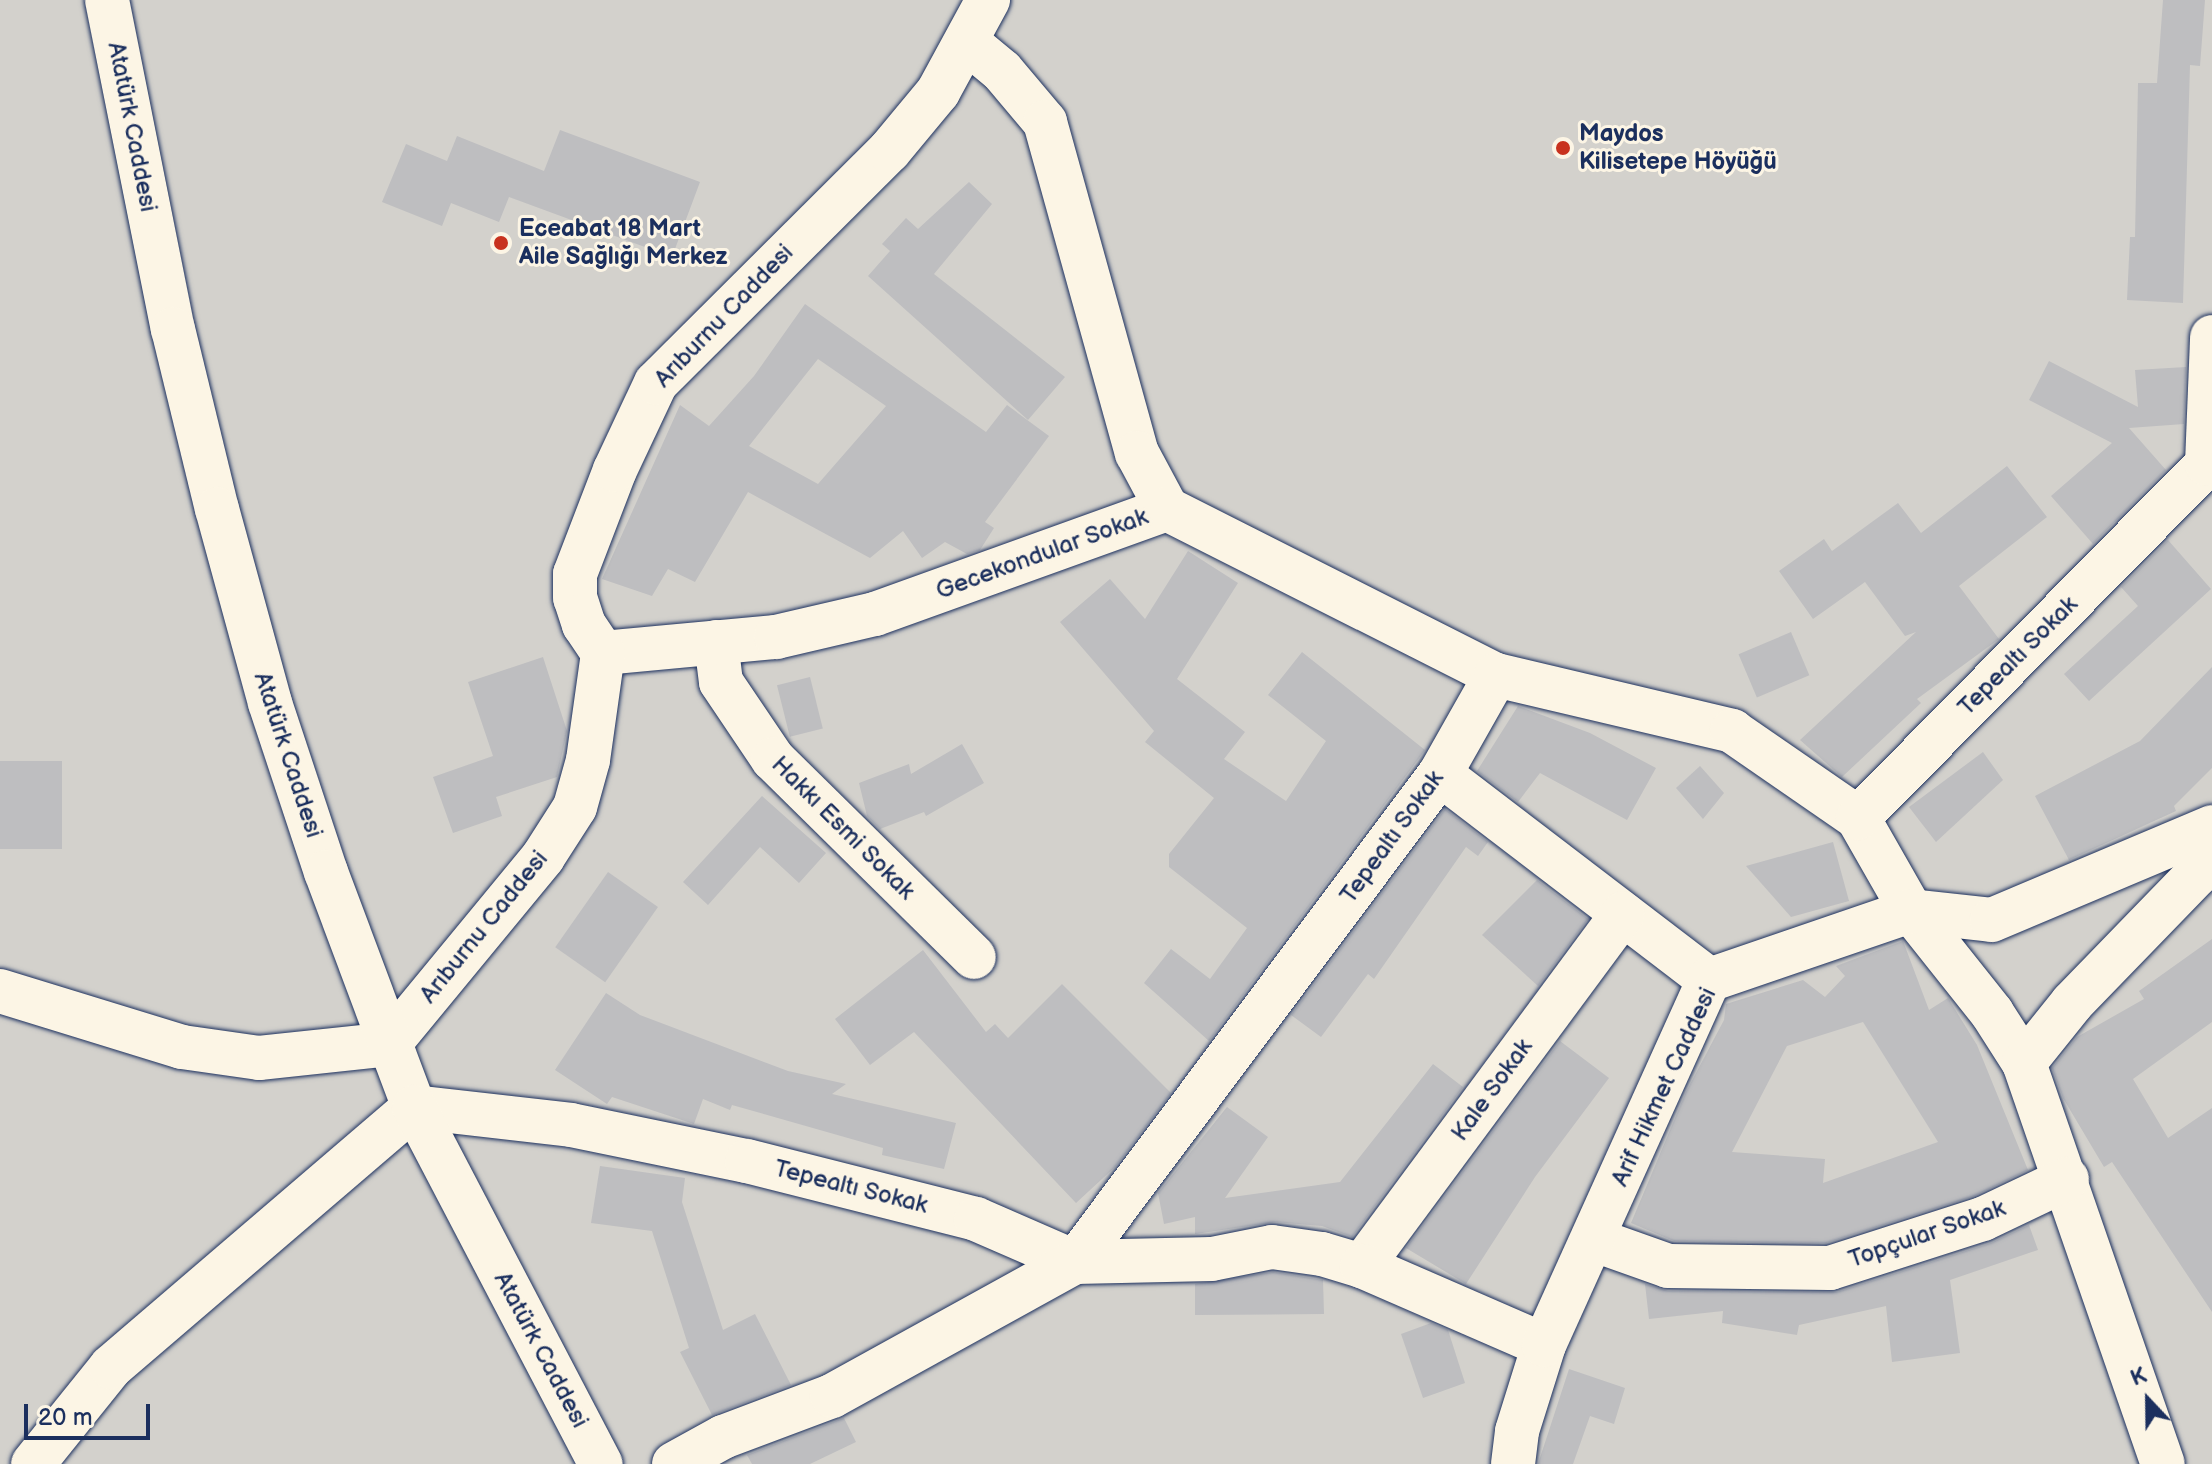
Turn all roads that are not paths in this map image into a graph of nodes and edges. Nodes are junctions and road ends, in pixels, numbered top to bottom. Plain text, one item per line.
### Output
1 (107, 0) edge
2 (988, 0) edge
3 (967, 42) junction
4 (2212, 337) edge
5 (2209, 464) edge
6 (1167, 509) junction
7 (716, 642) junction
8 (603, 653) junction
9 (1496, 675) junction
10 (1440, 774) junction
11 (1858, 818) junction
12 (2212, 827) edge
13 (2212, 835) edge
14 (1911, 911) junction
15 (1622, 914) junction
16 (974, 957) dead end
17 (1709, 980) junction
18 (0, 991) edge
19 (389, 1044) junction
20 (2024, 1063) junction
21 (414, 1107) junction
22 (2067, 1179) junction
23 (1595, 1240) junction
24 (1075, 1262) junction
25 (1362, 1266) junction
26 (1544, 1345) junction
27 (33, 1464) edge
28 (601, 1464) edge
29 (674, 1464) edge
30 (1513, 1464) edge
31 (2163, 1464) edge

1 - 19 street, Atatürk Caddesi
2 - 3 street, Arıburnu Caddesi
3 - 6 street
3 - 8 street, Arıburnu Caddesi
4 - 5 street, Tepealtı Sokak
5 - 11 street, Tepealtı Sokak
6 - 7 street, Gecekondular Sokak
6 - 9 street, Gecekondular Sokak
7 - 8 street, Gecekondular Sokak
7 - 16 street, Hakkı Esmi Sokak
8 - 19 street, Arıburnu Caddesi
9 - 10 street, Tepealtı Sokak
9 - 11 street
10 - 15 street
10 - 24 street, Tepealtı Sokak
11 - 14 street
12 - 14 street, Arif Hikmet Caddesi
13 - 20 street
14 - 17 street, Arif Hikmet Caddesi
14 - 20 street
15 - 17 street
15 - 25 street, Kale Sokak
17 - 23 street, Arif Hikmet Caddesi
18 - 19 street
19 - 21 street, Atatürk Caddesi
20 - 22 street
21 - 24 street, Tepealtı Sokak
21 - 27 street
21 - 28 street, Atatürk Caddesi
22 - 23 street, Topçular Sokak
22 - 31 street
23 - 26 street, Arif Hikmet Caddesi
24 - 25 street
24 - 29 street
25 - 26 street
26 - 30 street, Arif Hikmet Caddesi

